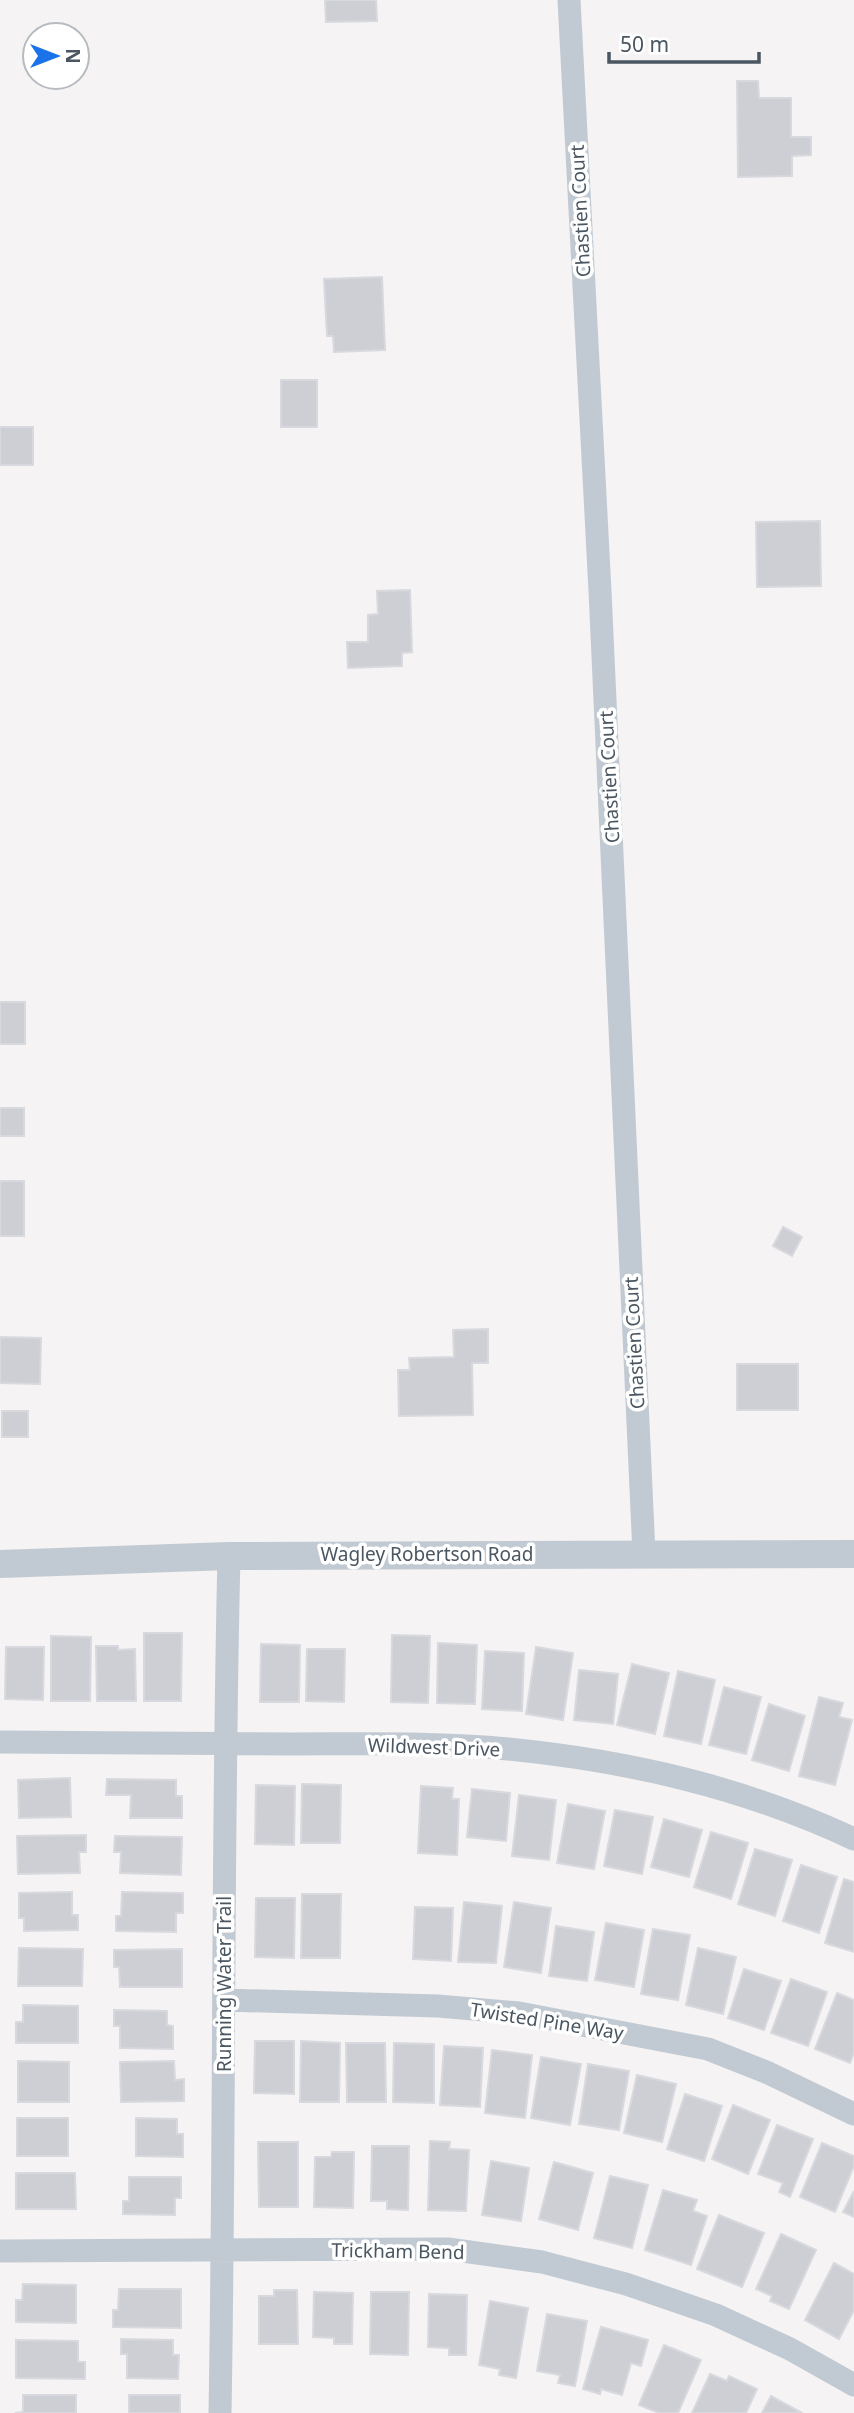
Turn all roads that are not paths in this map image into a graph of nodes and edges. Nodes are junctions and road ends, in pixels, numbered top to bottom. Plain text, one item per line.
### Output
1 (569, 0) edge
2 (854, 1553) edge
3 (644, 1554) junction
4 (229, 1556) junction
5 (0, 1564) edge
6 (0, 1742) edge
7 (224, 1743) junction
8 (854, 1839) edge
9 (224, 2000) junction
10 (854, 2114) edge
11 (223, 2249) junction
12 (0, 2251) edge
13 (854, 2385) edge
14 (220, 2413) edge

1 - 3 street, Chastien Court
2 - 3 street, Wagley Robertson Road
3 - 4 street, Wagley Robertson Road
4 - 5 street, Wagley Robertson Road
4 - 7 street, Running Water Trail
6 - 7 street, Wildwest Drive
7 - 8 street, Wildwest Drive
7 - 9 street, Running Water Trail
9 - 10 street, Twisted Pine Way
9 - 11 street, Running Water Trail
11 - 12 street, Trickham Bend
11 - 13 street, Trickham Bend
11 - 14 street, Running Water Trail

